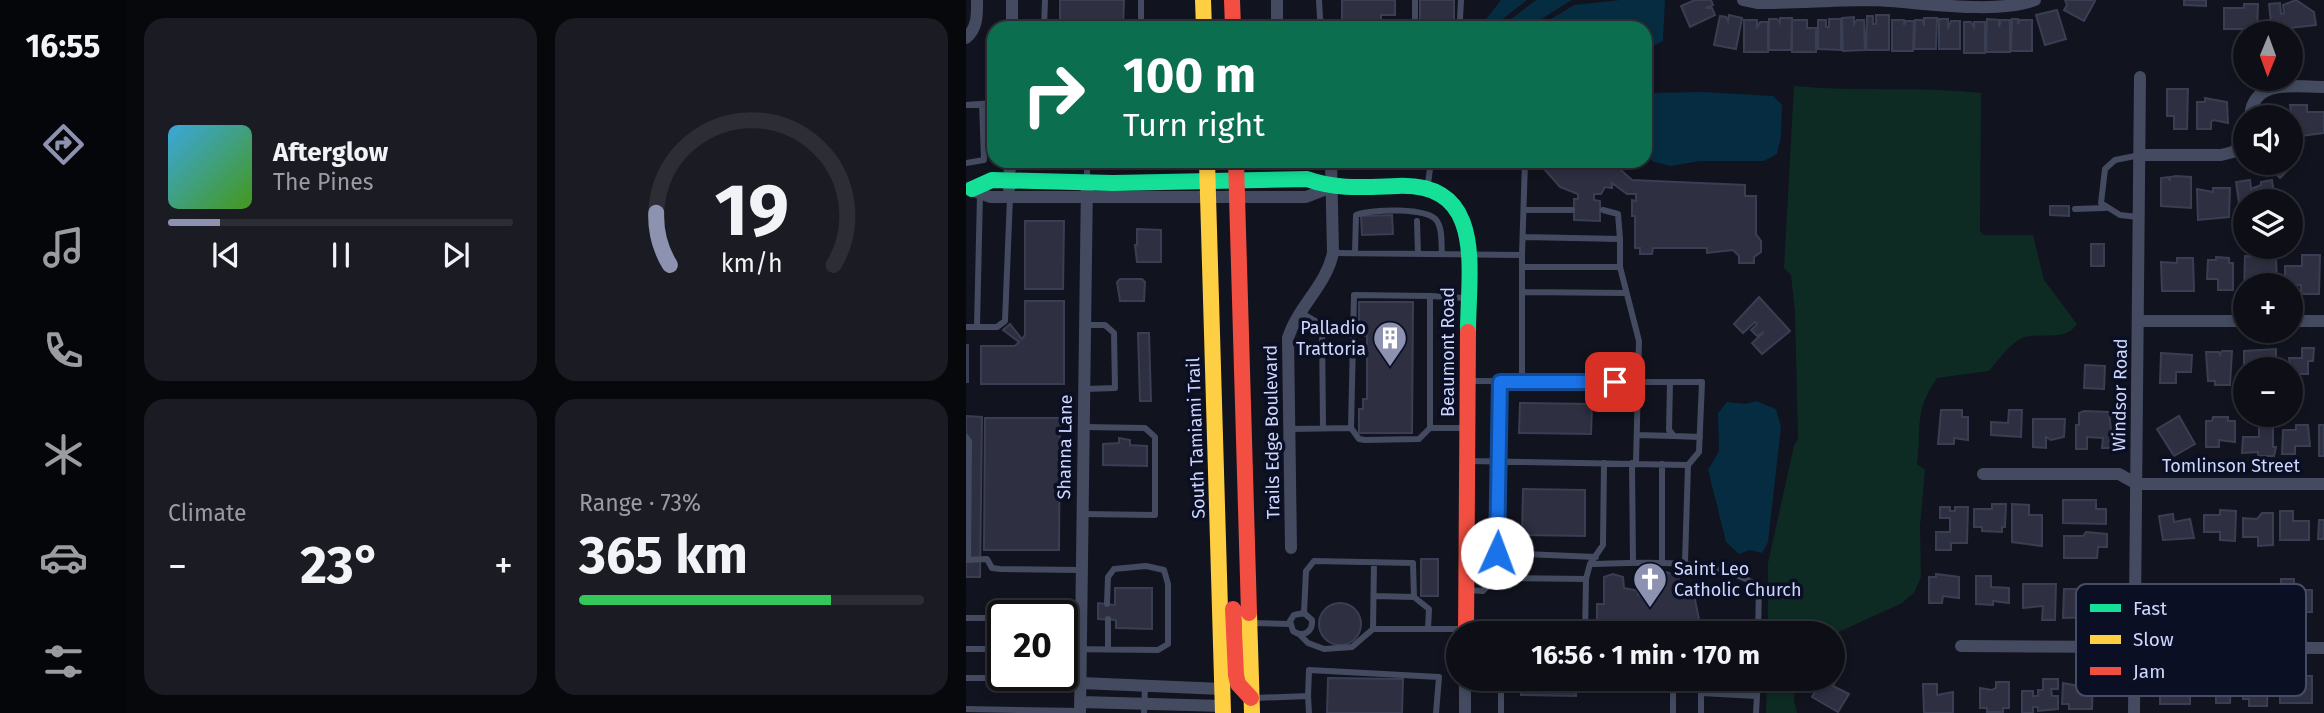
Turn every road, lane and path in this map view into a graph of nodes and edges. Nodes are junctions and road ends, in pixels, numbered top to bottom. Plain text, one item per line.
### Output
1 (977, 0) edge
2 (1012, 0) edge
3 (1045, 0) edge
4 (1142, 0) edge
5 (1203, 0) edge
6 (1232, 0) edge
7 (1277, 0) edge
8 (1319, 0) edge
9 (1415, 0) edge
10 (1461, 0) edge
11 (1743, 0) edge
12 (2035, 0) edge
13 (1012, 21) edge
14 (1044, 21) edge
15 (1141, 21) edge
16 (1204, 21) edge
17 (1233, 21) edge
18 (1278, 21) edge
19 (1321, 21) edge
20 (1415, 21) edge
21 (1459, 21) edge
22 (966, 38) edge
23 (2140, 77) dead end
24 (2324, 87) edge
25 (982, 104) junction
26 (987, 104) edge
27 (966, 105) edge
28 (2253, 105) edge
29 (2233, 152) edge
30 (2140, 155) junction
31 (984, 160) joint
32 (966, 163) edge
33 (1010, 168) edge
34 (1087, 168) edge
35 (1207, 168) edge
36 (1236, 168) edge
37 (1331, 168) edge
38 (1430, 168) edge
39 (1525, 168) edge
40 (1237, 180) junction
41 (1208, 181) junction
42 (1428, 186) junction
43 (1332, 187) junction
44 (1009, 189) junction
45 (973, 190) edge
46 (1087, 190) junction
47 (1208, 199) junction
48 (1237, 199) junction
49 (2105, 208) junction
50 (1524, 209) junction
51 (2075, 209) dead end
52 (1572, 210) dead end
53 (1603, 210) dead end
54 (2140, 217) junction
55 (1417, 221) dead end
56 (1523, 237) junction
57 (1620, 239) junction
58 (1333, 253) junction
59 (1355, 253) junction
60 (1418, 254) junction
61 (1442, 254) junction
62 (1468, 254) junction
63 (1522, 255) junction
64 (1522, 267) junction
65 (1620, 267) junction
66 (1522, 292) junction
67 (1626, 293) junction
68 (1430, 296) junction
69 (1468, 298) junction
70 (1299, 311) junction
71 (2138, 321) junction
72 (2233, 321) edge
73 (2303, 321) edge
74 (2324, 321) edge
75 (1322, 324) junction
76 (1084, 325) junction
77 (966, 327) edge
78 (976, 327) junction
79 (1353, 328) junction
80 (1467, 381) junction
81 (1500, 382) junction
82 (1522, 382) junction
83 (1638, 382) junction
84 (1671, 382) junction
85 (1083, 389) junction
86 (1083, 428) junction
87 (1323, 428) junction
88 (1351, 428) junction
89 (1430, 428) junction
90 (1467, 428) junction
91 (1288, 429) junction
92 (1637, 435) junction
93 (1674, 436) junction
94 (966, 437) edge
95 (1700, 437) junction
96 (1467, 461) junction
97 (1500, 462) junction
98 (1604, 463) junction
99 (1634, 463) junction
100 (1662, 464) junction
101 (1688, 465) junction
102 (1983, 474) dead end
103 (2137, 484) junction
104 (2324, 484) edge
105 (1082, 514) junction
106 (1217, 526) junction
107 (1291, 548) dead end
108 (1497, 553) junction
109 (1595, 557) junction
110 (967, 560) edge
111 (1374, 562) junction
112 (1685, 562) junction
113 (1662, 563) junction
114 (1590, 564) junction
115 (1633, 564) junction
116 (1082, 570) junction
117 (1496, 579) junction
118 (1586, 579) junction
119 (2136, 584) edge
120 (1466, 590) junction
121 (1374, 596) junction
122 (1414, 597) junction
123 (1107, 604) dead end
124 (1304, 613) junction
125 (966, 618) edge
126 (987, 618) edge
127 (1081, 618) joint
128 (1108, 620) dead end
129 (1466, 621) edge
130 (1585, 621) edge
131 (1758, 621) edge
132 (1249, 623) junction
133 (1290, 624) junction
134 (1373, 629) junction
135 (1428, 629) junction
136 (1446, 630) edge
137 (1300, 635) junction
138 (1961, 646) dead end
139 (2076, 647) edge
140 (2306, 648) edge
141 (2324, 648) edge
142 (966, 649) edge
143 (987, 649) edge
144 (1081, 649) junction
145 (1108, 649) junction
146 (966, 678) edge
147 (1081, 681) junction
148 (1145, 686) junction
149 (1222, 689) junction
150 (1465, 691) edge
151 (1501, 691) edge
152 (1673, 691) edge
153 (1757, 691) edge
154 (1701, 693) joint
155 (1308, 696) junction
156 (1757, 696) junction
157 (1251, 705) edge
158 (1145, 708) edge
159 (966, 709) edge
160 (1080, 709) edge
161 (1227, 710) edge
162 (1309, 713) edge
163 (1436, 713) edge
164 (1465, 713) edge
165 (1501, 713) edge
166 (1673, 713) edge
167 (1701, 713) edge
168 (1756, 713) edge

1 - 22 street
2 - 13 street
3 - 14 lane
4 - 15 lane
5 - 16 main road
6 - 17 main road
7 - 18 street
8 - 19 lane
9 - 20 lane
10 - 21 lane
11 - 12 street
23 - 30 street, Windsor Road
24 - 28 street
25 - 26 lane
25 - 27 lane
25 - 31 lane
29 - 30 street
30 - 49 lane
30 - 54 street, Windsor Road
31 - 32 lane
33 - 44 street
34 - 46 lane
35 - 41 main road, South Tamiami Trail
36 - 40 main road
37 - 43 street, Trails Edge Boulevard
38 - 42 lane
39 - 50 lane
40 - 41 main road
40 - 43 main road
40 - 48 main road
41 - 46 main road
41 - 47 main road, South Tamiami Trail
42 - 43 main road
42 - 62 main road, Beaumont Road
43 - 48 street
43 - 58 street, Trails Edge Boulevard
44 - 45 main road
44 - 46 main road
44 - 78 lane
45 - 78 lane
46 - 47 street
46 - 76 street, Shanna Lane
47 - 48 street
47 - 106 main road, South Tamiami Trail
48 - 132 main road
49 - 51 lane
49 - 54 lane
50 - 52 lane
50 - 56 lane
53 - 57 lane
54 - 71 street, Windsor Road
55 - 60 lane
56 - 57 lane
56 - 63 lane
57 - 65 lane
58 - 59 lane
58 - 70 street, Trails Edge Boulevard
59 - 60 lane
59 - 61 lane
60 - 61 lane
61 - 62 lane
62 - 63 lane
62 - 69 main road, Beaumont Road
63 - 64 lane
64 - 65 lane
64 - 66 lane
65 - 67 lane
66 - 67 lane
66 - 82 lane
67 - 83 lane
68 - 69 lane
68 - 79 lane
68 - 89 lane
69 - 80 main road, Beaumont Road
70 - 75 lane
70 - 91 street, Trails Edge Boulevard
71 - 72 street
71 - 103 street, Windsor Road
73 - 74 street
75 - 79 lane
75 - 87 lane
76 - 85 street, Shanna Lane
76 - 85 lane
77 - 78 lane
79 - 88 lane
80 - 81 lane
80 - 90 main road, Beaumont Road
81 - 82 lane
81 - 97 lane
82 - 83 lane
83 - 84 lane
83 - 92 lane
84 - 93 lane
84 - 95 lane
85 - 86 street, Shanna Lane
86 - 105 street, Shanna Lane
86 - 105 lane
87 - 88 lane
87 - 91 lane
88 - 89 lane
89 - 90 lane
90 - 96 main road, Beaumont Road
91 - 107 street, Trails Edge Boulevard
92 - 93 lane
92 - 99 lane
93 - 95 lane
94 - 110 lane
95 - 101 lane
96 - 97 lane
96 - 120 main road, Beaumont Road
97 - 98 lane
97 - 108 lane
98 - 99 lane
98 - 109 lane
99 - 100 lane
99 - 115 lane
100 - 101 lane
100 - 113 lane
101 - 112 lane
102 - 103 street, Tomlinson Street
103 - 104 street, Tomlinson Street
103 - 119 street, Windsor Road
105 - 116 street, Shanna Lane
106 - 149 main road, South Tamiami Trail
106 - 157 main road
108 - 109 lane
108 - 117 lane
109 - 114 lane
110 - 116 lane
111 - 121 lane
111 - 122 lane
111 - 124 lane
112 - 113 lane
112 - 131 lane
113 - 115 lane
114 - 115 lane
114 - 118 lane
116 - 127 street, Shanna Lane
117 - 118 lane
117 - 120 lane
118 - 130 lane
120 - 129 main road, Beaumont Road
121 - 122 lane
121 - 134 lane
122 - 135 lane
123 - 145 lane
124 - 133 lane
124 - 137 lane
125 - 126 lane
127 - 144 street, Shanna Lane
128 - 145 lane
132 - 133 lane
132 - 157 main road
133 - 137 lane
134 - 135 lane
134 - 137 lane
135 - 136 lane
138 - 139 street
140 - 141 street
142 - 143 lane
144 - 145 lane
144 - 147 street, Shanna Lane
146 - 147 lane
147 - 148 street
147 - 160 street, Shanna Lane
148 - 149 street
148 - 158 lane
149 - 161 main road, South Tamiami Trail
150 - 164 street
151 - 165 lane
152 - 166 lane
153 - 156 lane
154 - 156 lane
154 - 167 lane
155 - 157 lane
155 - 162 lane
155 - 163 lane
156 - 168 lane
158 - 160 street
158 - 161 street
159 - 160 lane

